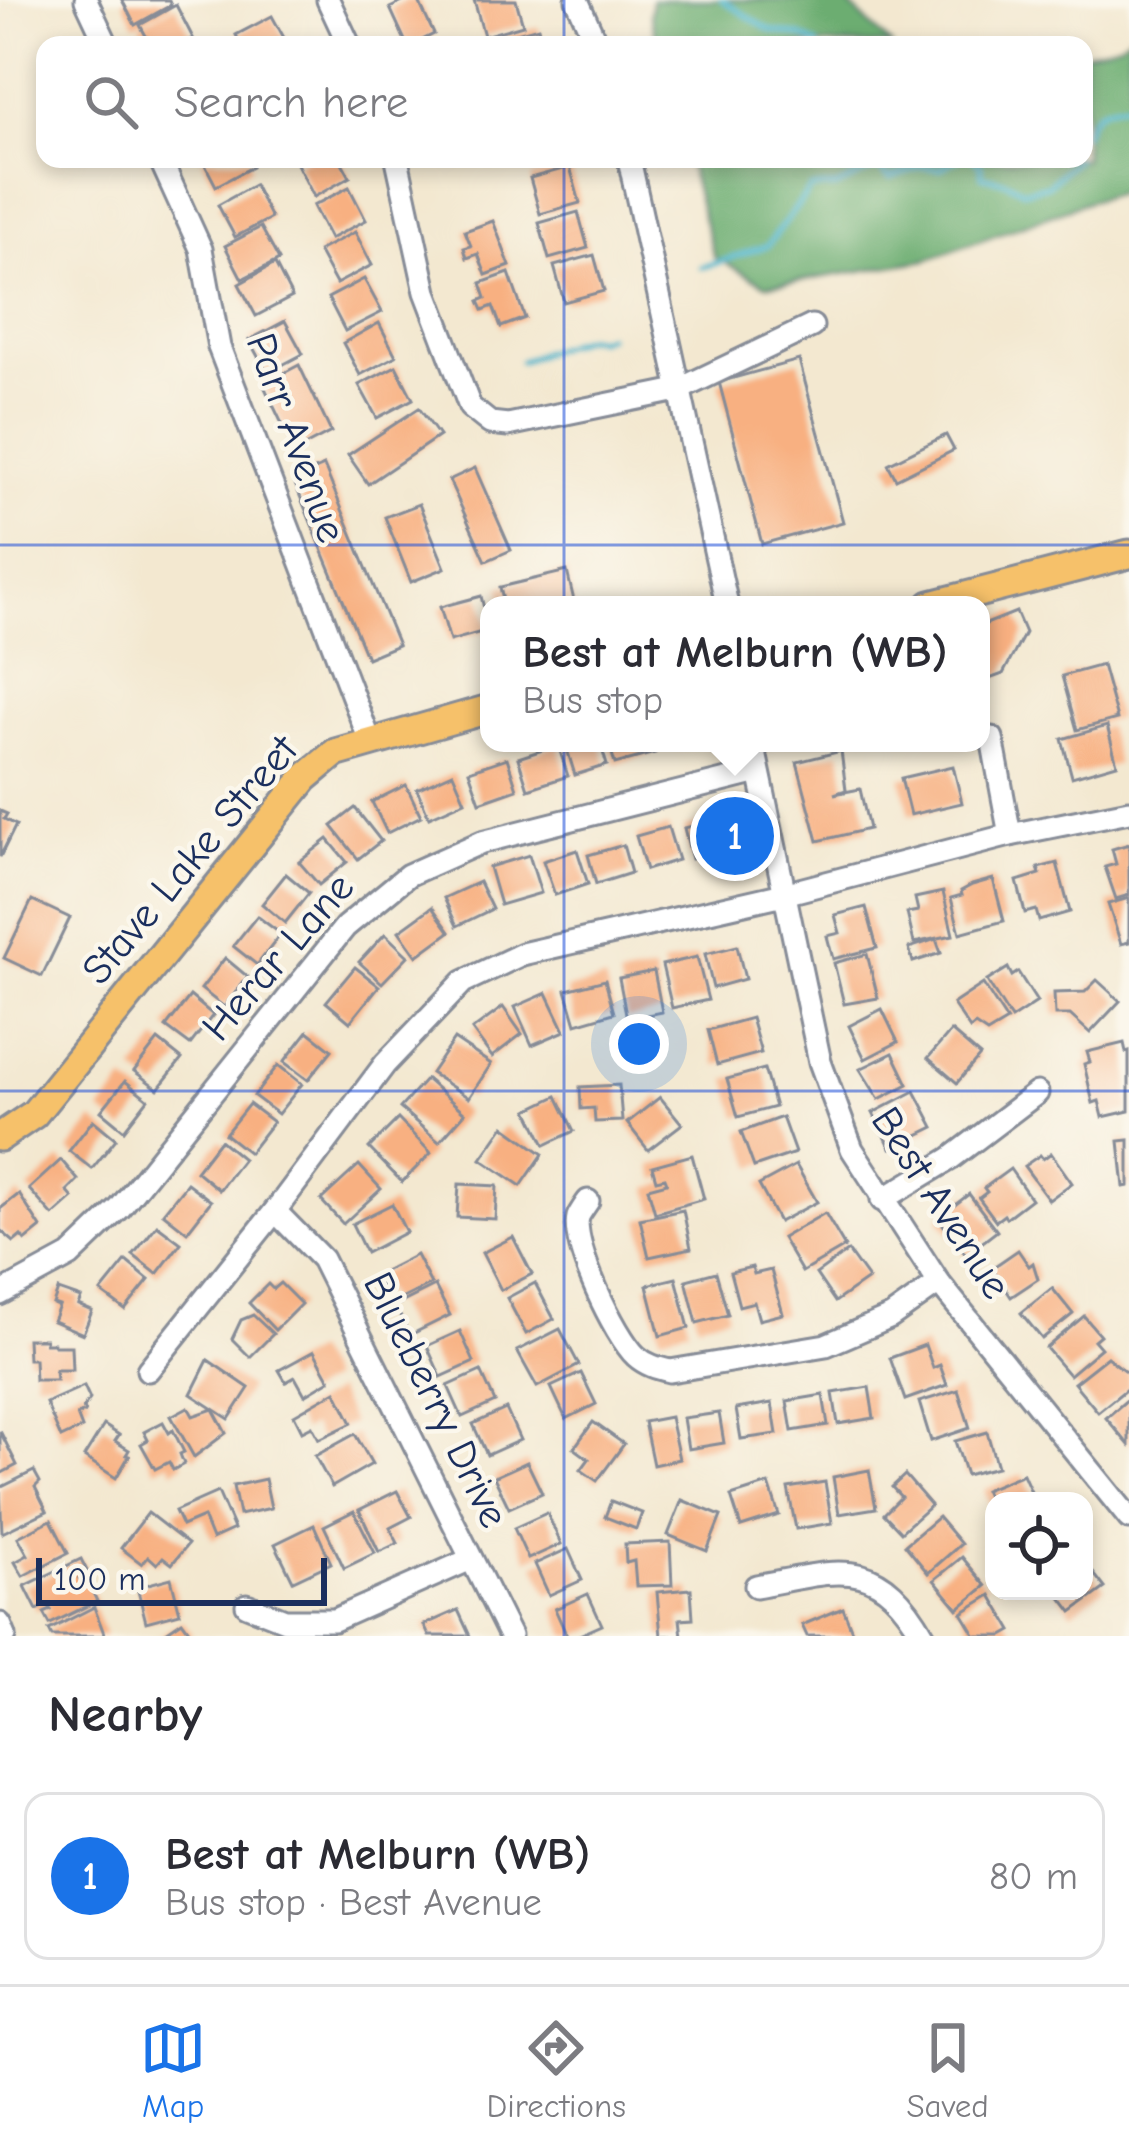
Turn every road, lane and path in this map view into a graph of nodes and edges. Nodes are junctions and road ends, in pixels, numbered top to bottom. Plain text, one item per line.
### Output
1 (86, 0) edge
2 (328, 0) edge
3 (578, 0) edge
4 (103, 36) edge
5 (345, 36) edge
6 (593, 36) edge
7 (164, 168) edge
8 (399, 168) edge
9 (631, 168) edge
10 (812, 326) dead end
11 (678, 390) junction
12 (1129, 554) edge
13 (725, 596) edge
14 (967, 596) edge
15 (480, 711) edge
16 (992, 738) dead end
17 (370, 741) junction
18 (755, 752) edge
19 (758, 772) junction
20 (1129, 811) edge
21 (1010, 835) junction
22 (784, 894) junction
23 (1037, 1093) dead end
24 (0, 1137) edge
25 (882, 1200) junction
26 (588, 1201) dead end
27 (275, 1210) junction
28 (939, 1283) junction
29 (0, 1294) edge
30 (148, 1370) dead end
31 (1129, 1518) edge
32 (471, 1559) junction
33 (756, 1586) dead end
34 (247, 1605) dead end
35 (0, 1624) edge
36 (5, 1636) edge
37 (510, 1636) edge
38 (924, 1636) edge

1 - 4 street
2 - 5 street
3 - 6 street
7 - 17 street, Parr Avenue
8 - 11 street
9 - 11 street
10 - 11 street
11 - 13 street
12 - 14 main road
15 - 17 main road, Stave Lake Street
16 - 21 street
17 - 24 main road, Stave Lake Street
18 - 19 street, Best Avenue
19 - 22 street, Best Avenue
19 - 29 street, Herar Lane
20 - 21 street
21 - 22 street
22 - 25 street, Best Avenue
22 - 27 street
23 - 25 street
25 - 28 street, Best Avenue
26 - 28 street
27 - 30 street
27 - 32 street, Blueberry Drive
28 - 31 street, Best Avenue
32 - 34 street
32 - 37 street, Blueberry Drive
33 - 38 street
35 - 36 street

